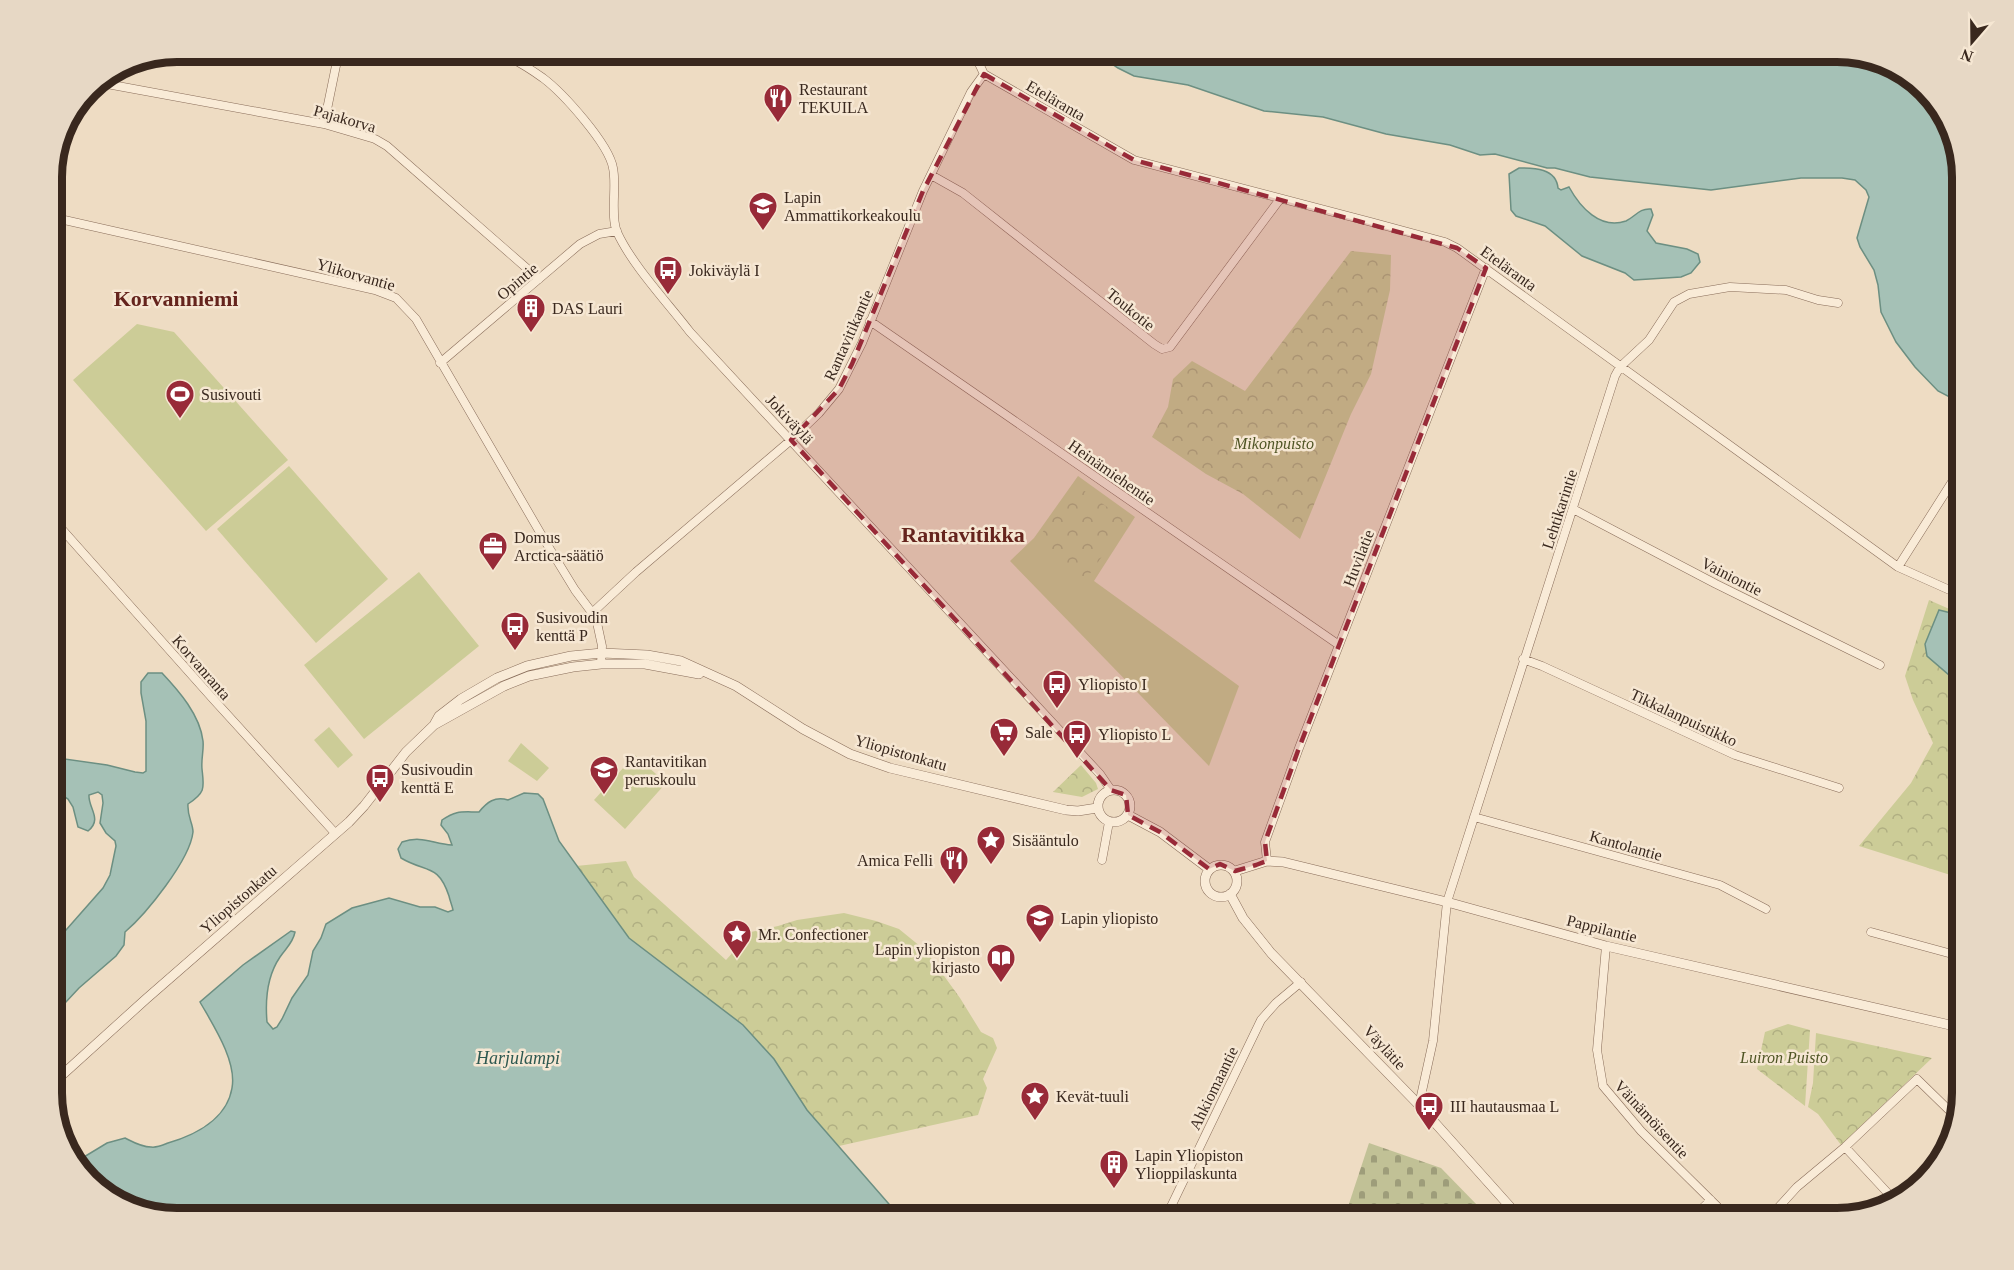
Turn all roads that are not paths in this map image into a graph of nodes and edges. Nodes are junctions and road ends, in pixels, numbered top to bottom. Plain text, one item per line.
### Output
1 (337, 62) edge
2 (517, 62) edge
3 (978, 62) edge
4 (984, 74) junction
5 (108, 84) edge
6 (324, 124) junction
7 (931, 175) junction
8 (1280, 200) junction
9 (62, 220) edge
10 (617, 231) junction
11 (1486, 268) junction
12 (539, 279) junction
13 (1838, 303) dead end
14 (870, 321) junction
15 (440, 363) junction
16 (1620, 367) junction
17 (791, 440) junction
18 (1952, 482) dead end
19 (1573, 509) junction
20 (62, 529) edge
21 (1898, 567) junction
22 (1952, 591) edge
23 (593, 612) junction
24 (1339, 645) junction
25 (602, 653) junction
26 (1523, 659) junction
27 (601, 664) junction
28 (1880, 665) dead end
29 (712, 676) junction
30 (434, 725) junction
31 (1839, 788) dead end
32 (1111, 790) junction
33 (1097, 808) junction
34 (1128, 815) junction
35 (1474, 817) junction
36 (1109, 822) junction
37 (336, 833) junction
38 (1102, 860) dead end
39 (1267, 861) junction
40 (1209, 869) junction
41 (1235, 871) junction
42 (1230, 894) junction
43 (1447, 902) junction
44 (1766, 909) dead end
45 (1871, 932) dead end
46 (1606, 946) junction
47 (1952, 954) edge
48 (1302, 982) junction
49 (1952, 1025) edge
50 (62, 1075) edge
51 (1419, 1105) junction
52 (1951, 1113) edge
53 (1845, 1147) junction
54 (1890, 1196) edge
55 (1711, 1200) junction
56 (1170, 1208) edge
57 (1511, 1208) edge
58 (1703, 1208) edge
59 (1719, 1208) edge
60 (1778, 1208) edge

1 - 6 street
2 - 10 street, Jokiväylä
3 - 4 street
4 - 7 street, Rantavitikantie
4 - 8 street, Eteläranta
5 - 6 street, Pajakorva
6 - 12 street, Pajakorva
7 - 8 street, Toukotie
7 - 14 street, Rantavitikantie
8 - 11 street, Eteläranta
9 - 15 street, Ylikorvantie
10 - 12 street, Opintie
10 - 17 street, Jokiväylä
11 - 16 street, Eteläranta
11 - 24 street, Huvilatie
12 - 15 street, Opintie
13 - 16 street, Lehtikarintie
14 - 17 street, Rantavitikantie
14 - 24 street, Heinämiehentie
15 - 23 street, Ylikorvantie
16 - 19 street, Lehtikarintie
16 - 21 street, Eteläranta
17 - 23 street, Rantavitikantie
17 - 32 street, Jokiväylä
18 - 21 street
19 - 26 street, Lehtikarintie
19 - 28 street, Vainiontie
20 - 37 street, Korvanranta
21 - 22 street, Eteläranta
23 - 25 street
24 - 39 street, Huvilatie
25 - 27 street
25 - 29 street, Yliopistonkatu
25 - 30 street, Yliopistonkatu
26 - 31 street, Tikkalanpuistikko
26 - 35 street, Lehtikarintie
27 - 29 street, Yliopistonkatu
27 - 30 street, Yliopistonkatu
29 - 33 street, Yliopistonkatu
30 - 37 street, Yliopistonkatu
32 - 33 street
32 - 34 street
33 - 36 street
34 - 36 street
34 - 40 street
35 - 43 street, Lehtikarintie
35 - 44 street, Kantolantie
36 - 38 street
37 - 50 street, Yliopistonkatu
39 - 41 street, Pappilantie
39 - 43 street, Pappilantie
40 - 41 street
40 - 42 street
41 - 42 street
42 - 48 street, Väylätie
43 - 46 street, Pappilantie
43 - 51 street, Lehtikarintie
45 - 47 street
46 - 49 street, Pappilantie
46 - 55 street, Väinämöisentie
48 - 51 street, Väylätie
48 - 56 street, Ahkiomaantie
51 - 57 street, Väylätie
52 - 53 street
53 - 54 street
53 - 60 street
55 - 58 street
55 - 59 street, Väinämöisentie

